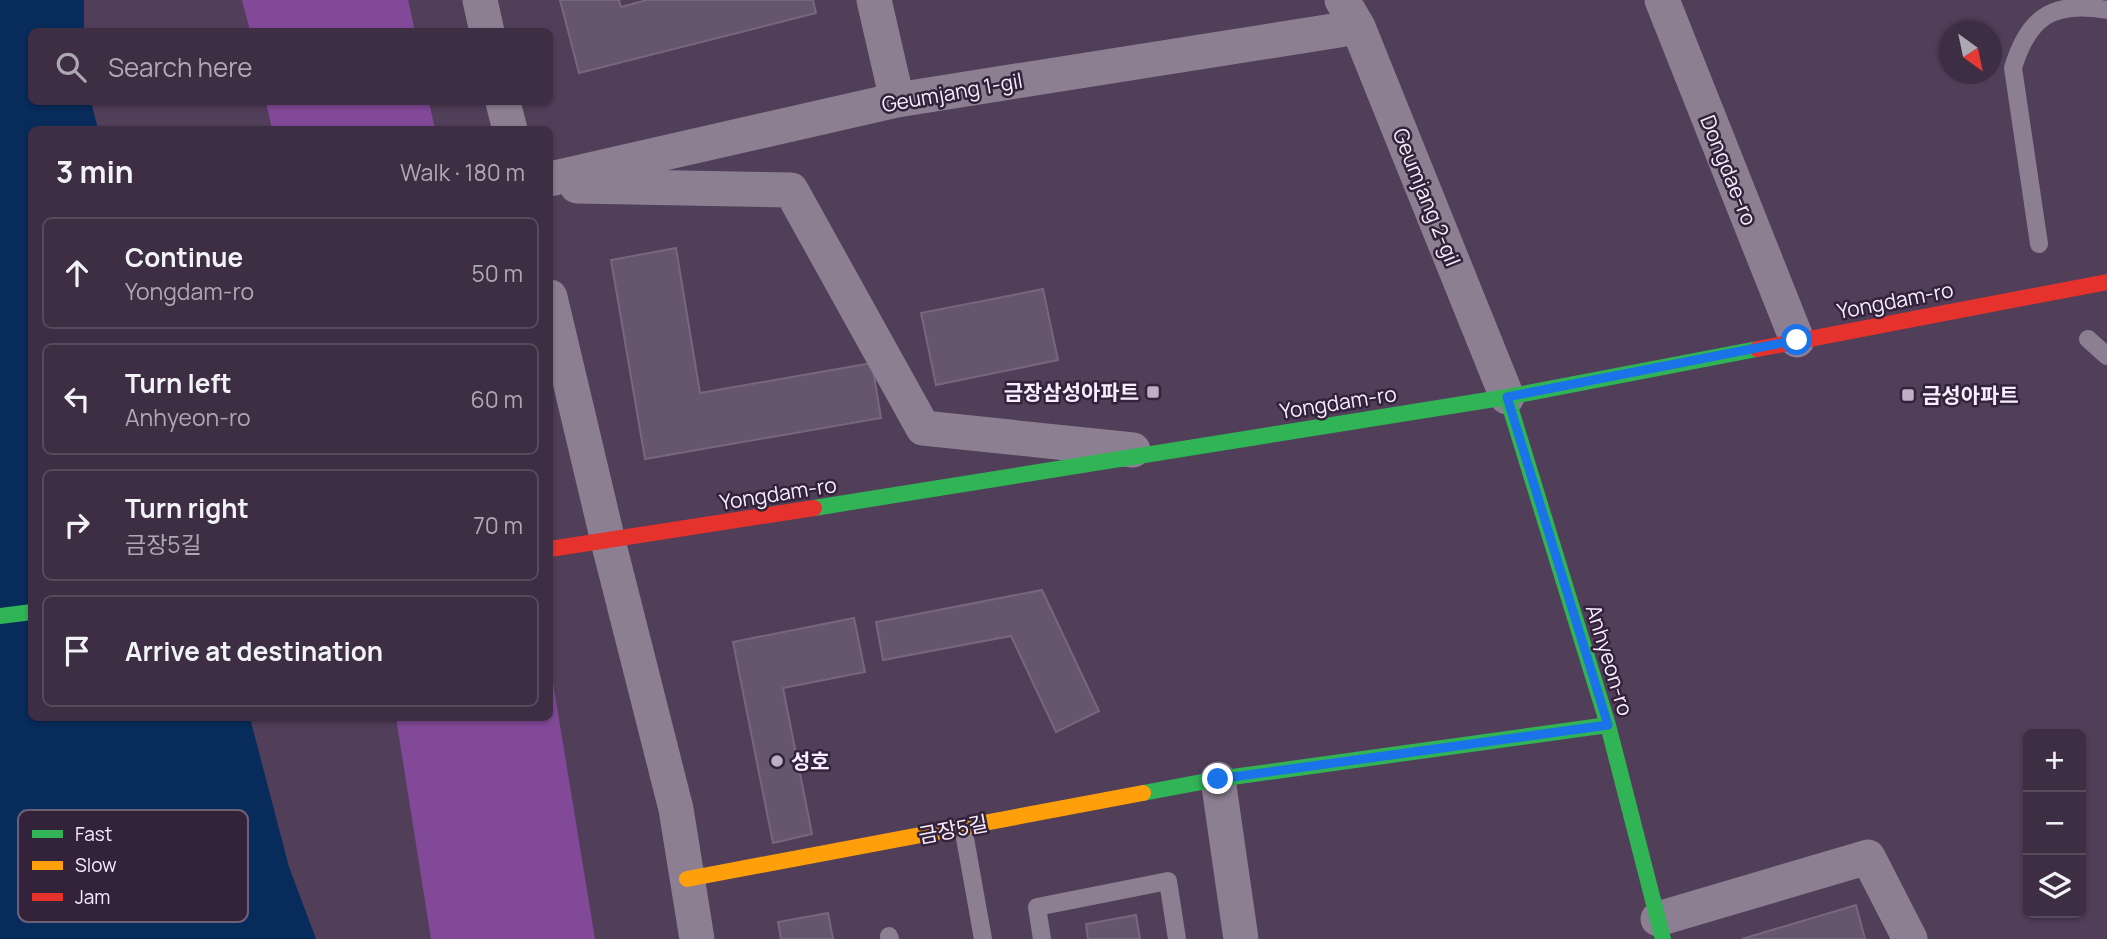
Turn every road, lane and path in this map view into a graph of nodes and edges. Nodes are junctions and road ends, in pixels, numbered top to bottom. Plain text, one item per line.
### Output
1 (480, 0) edge
2 (874, 0) edge
3 (1662, 0) edge
4 (2107, 10) edge
5 (1350, 13) edge
6 (486, 28) edge
7 (898, 100) junction
8 (504, 105) edge
9 (509, 126) edge
10 (553, 178) edge
11 (553, 186) edge
12 (2039, 244) dead end
13 (2107, 282) edge
14 (553, 310) edge
15 (2088, 339) dead end
16 (1797, 340) junction
17 (2107, 356) edge
18 (1507, 397) junction
19 (1157, 453) junction
20 (608, 541) junction
21 (553, 549) edge
22 (28, 612) edge
23 (0, 616) edge
24 (1608, 725) junction
25 (1218, 779) junction
26 (964, 827) junction
27 (687, 879) junction
28 (1661, 929) edge
29 (697, 939) edge
30 (983, 939) edge
31 (1042, 939) edge
32 (1177, 939) edge
33 (1241, 939) edge
34 (1910, 939) edge

1 - 6 street
2 - 7 street
3 - 16 street, Dongdae-ro
4 - 12 lane
5 - 7 street, Geumjang 1-gil
5 - 18 street, Geumjang 2-gil
7 - 10 street, Geumjang 1-gil
8 - 9 street
11 - 19 street
13 - 16 main road, Yongdam-ro
14 - 20 street
15 - 17 lane
16 - 18 main road, Yongdam-ro
18 - 19 main road, Yongdam-ro
18 - 24 main road, Anhyeon-ro
19 - 20 main road, Yongdam-ro
20 - 21 main road, Yongdam-ro
20 - 27 street
22 - 23 main road
24 - 25 main road, 금장5길
24 - 28 main road, Anhyeon-ro
25 - 26 main road, 금장5길
25 - 33 street
26 - 27 main road, 금장5길
26 - 30 lane
27 - 29 street
28 - 34 street
31 - 32 lane

